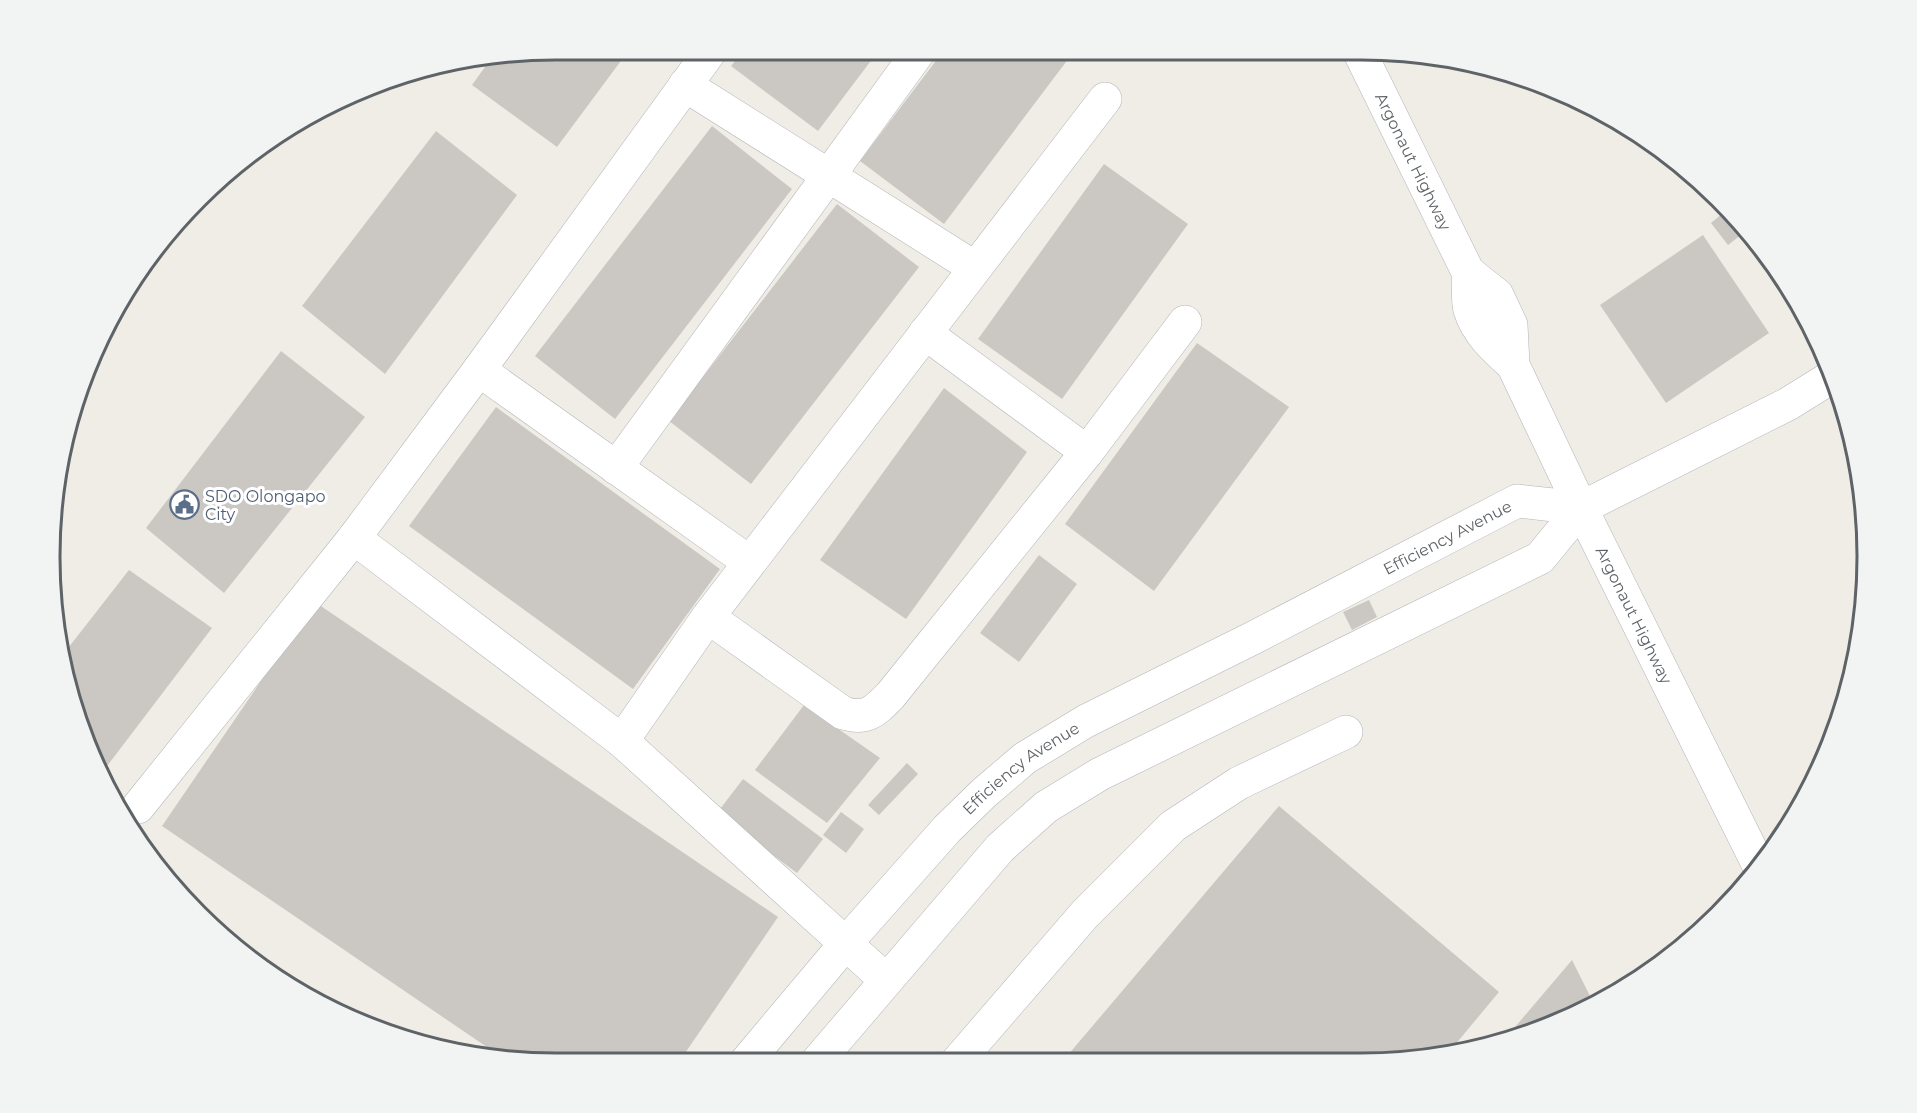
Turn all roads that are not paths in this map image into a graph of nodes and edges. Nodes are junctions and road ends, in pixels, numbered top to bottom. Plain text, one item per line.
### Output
1 (704, 60) edge
2 (913, 60) edge
3 (1363, 60) edge
4 (685, 85) junction
5 (1105, 99) dead end
6 (830, 176) junction
7 (975, 268) junction
8 (1185, 322) dead end
9 (925, 333) junction
10 (479, 370) junction
11 (1825, 381) edge
12 (1087, 452) junction
13 (616, 468) junction
14 (1581, 508) junction
15 (354, 538) junction
16 (749, 562) junction
17 (708, 617) junction
18 (1346, 732) dead end
19 (622, 741) junction
20 (138, 807) dead end
21 (1755, 857) edge
22 (846, 943) junction
23 (886, 980) junction
24 (754, 1053) edge
25 (825, 1053) edge
26 (965, 1053) edge

1 - 4 street
2 - 6 street
3 - 14 street, Argonaut Highway
4 - 6 street
4 - 10 street
5 - 7 street
6 - 7 street
6 - 13 street
7 - 9 street
8 - 12 street
9 - 12 street
9 - 16 street
10 - 13 street
10 - 15 street
11 - 14 street
12 - 17 street
13 - 16 street
14 - 21 street, Argonaut Highway
14 - 22 street, Efficiency Avenue
14 - 23 street
15 - 19 street
15 - 20 street
16 - 17 street
17 - 19 street
18 - 26 street
19 - 22 street
22 - 23 street
22 - 24 street, Efficiency Avenue
23 - 25 street

